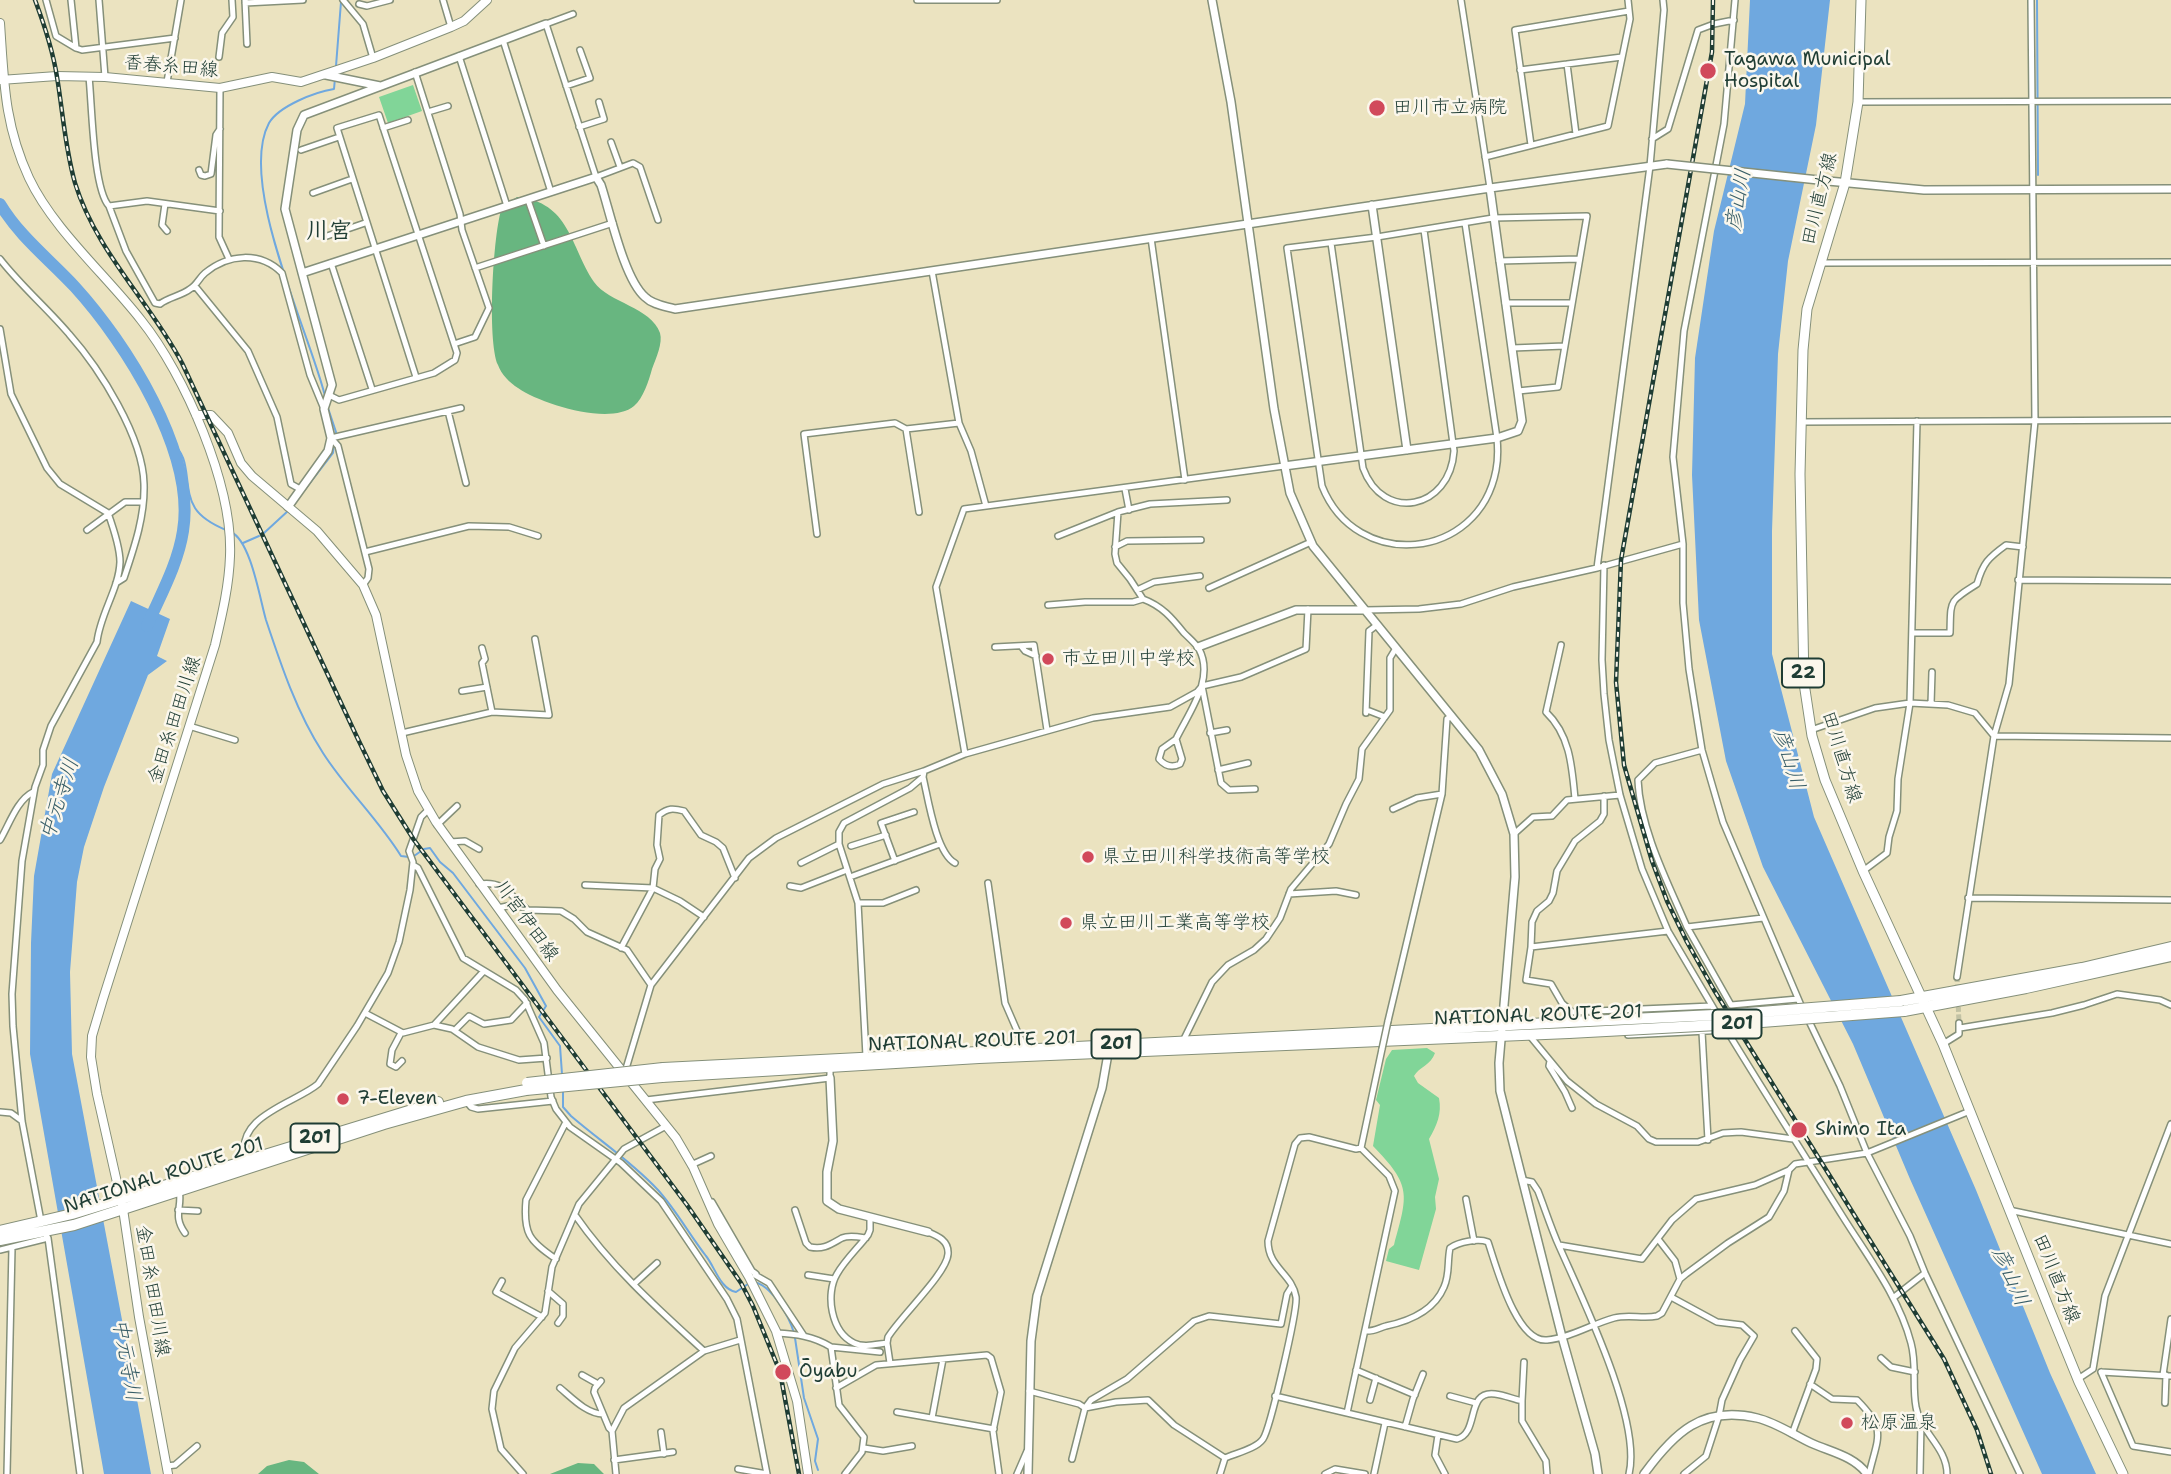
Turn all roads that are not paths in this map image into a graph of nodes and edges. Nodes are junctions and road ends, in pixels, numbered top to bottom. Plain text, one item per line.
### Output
1 (46, 0) edge
2 (71, 0) edge
3 (99, 0) edge
4 (181, 0) edge
5 (232, 0) edge
6 (303, 0) edge
7 (343, 0) edge
8 (390, 0) edge
9 (443, 0) edge
10 (487, 0) edge
11 (917, 0) edge
12 (997, 0) edge
13 (1212, 0) edge
14 (1461, 0) edge
15 (1628, 0) edge
16 (1663, 0) edge
17 (1735, 0) edge
18 (1861, 0) edge
19 (2031, 0) edge
20 (245, 1) edge
21 (944, 1) edge
22 (360, 2) edge
23 (351, 10) junction
24 (1629, 11) junction
25 (573, 14) dead end
26 (1734, 20) junction
27 (0, 23) edge
28 (546, 24) junction
29 (451, 27) junction
30 (175, 38) junction
31 (503, 40) junction
32 (247, 44) dead end
33 (104, 47) junction
34 (76, 48) junction
35 (580, 50) dead end
36 (458, 56) junction
37 (219, 57) dead end
38 (1622, 57) junction
39 (373, 58) junction
40 (1567, 64) junction
41 (1520, 70) junction
42 (415, 72) junction
43 (326, 75) junction
44 (89, 77) junction
45 (106, 77) junction
46 (1, 80) edge
47 (167, 82) junction
48 (381, 86) junction
49 (566, 86) junction
50 (220, 88) junction
51 (2032, 100) junction
52 (2171, 101) edge
53 (599, 102) dead end
54 (1858, 102) junction
55 (448, 106) dead end
56 (428, 112) junction
57 (408, 120) dead end
58 (579, 127) junction
59 (383, 128) junction
60 (220, 129) junction
61 (1576, 134) junction
62 (339, 137) junction
63 (1652, 139) junction
64 (611, 142) dead end
65 (1531, 145) junction
66 (301, 150) dead end
67 (1485, 157) junction
68 (1650, 166) junction
69 (620, 167) junction
70 (199, 170) dead end
71 (597, 177) junction
72 (352, 179) junction
73 (1845, 183) junction
74 (1490, 188) junction
75 (2035, 189) junction
76 (2171, 189) edge
77 (551, 192) junction
78 (313, 193) dead end
79 (528, 200) junction
80 (164, 204) junction
81 (1372, 205) junction
82 (109, 206) junction
83 (507, 206) junction
84 (220, 211) junction
85 (1493, 218) junction
86 (461, 220) junction
87 (658, 220) dead end
88 (365, 223) junction
89 (613, 223) junction
90 (1465, 223) junction
91 (1249, 224) junction
92 (1424, 230) junction
93 (167, 231) dead end
94 (419, 235) junction
95 (327, 236) dead end
96 (1377, 237) junction
97 (1151, 238) junction
98 (1331, 243) junction
99 (544, 246) junction
100 (374, 248) junction
101 (229, 259) junction
102 (1579, 259) junction
103 (0, 260) edge
104 (1499, 261) junction
105 (2035, 262) junction
106 (2171, 262) edge
107 (331, 263) junction
108 (1822, 263) junction
109 (475, 268) junction
110 (932, 271) junction
111 (302, 273) junction
112 (195, 286) junction
113 (1505, 303) junction
114 (1572, 303) junction
115 (0, 329) edge
116 (454, 344) junction
117 (1564, 346) junction
118 (1512, 348) junction
119 (416, 377) junction
120 (372, 389) junction
121 (1518, 391) junction
122 (329, 395) junction
123 (461, 408) dead end
124 (324, 409) junction
125 (448, 411) junction
126 (196, 415) junction
127 (2171, 420) edge
128 (1917, 421) junction
129 (2035, 421) junction
130 (1801, 422) junction
131 (959, 423) junction
132 (906, 429) junction
133 (331, 438) junction
134 (1497, 438) junction
135 (1454, 443) junction
136 (1407, 450) junction
137 (1361, 456) junction
138 (1320, 461) junction
139 (1284, 466) junction
140 (1185, 480) junction
141 (466, 483) dead end
142 (300, 489) junction
143 (1125, 489) junction
144 (1227, 500) dead end
145 (143, 502) junction
146 (986, 506) junction
147 (288, 507) junction
148 (1129, 510) junction
149 (919, 512) dead end
150 (1118, 512) junction
151 (108, 513) junction
152 (87, 530) dead end
153 (817, 534) dead end
154 (538, 536) dead end
155 (1058, 536) dead end
156 (1201, 540) dead end
157 (1311, 542) junction
158 (1684, 544) junction
159 (1115, 547) junction
160 (2023, 547) junction
161 (365, 552) junction
162 (1604, 565) junction
163 (1597, 568) junction
164 (1200, 576) dead end
165 (2018, 580) junction
166 (2171, 581) edge
167 (116, 583) junction
168 (363, 585) junction
169 (1209, 588) dead end
170 (1138, 590) junction
171 (1143, 599) junction
172 (1048, 605) dead end
173 (1308, 609) junction
174 (1365, 610) junction
175 (1377, 625) junction
176 (1912, 633) junction
177 (535, 639) dead end
178 (1561, 645) dead end
179 (1021, 646) junction
180 (995, 647) dead end
181 (1198, 647) junction
182 (482, 648) dead end
183 (1396, 648) junction
184 (1036, 656) junction
185 (1931, 672) dead end
186 (1202, 686) junction
187 (487, 687) junction
188 (462, 691) dead end
189 (1910, 703) junction
190 (1931, 704) junction
191 (492, 712) junction
192 (1452, 716) junction
193 (1385, 717) junction
194 (189, 726) junction
195 (1047, 730) junction
196 (1227, 730) dead end
197 (1811, 730) junction
198 (402, 733) junction
199 (1210, 733) junction
200 (1994, 736) junction
201 (2171, 738) edge
202 (1176, 739) junction
203 (235, 740) dead end
204 (1702, 750) junction
205 (965, 754) junction
206 (1248, 763) dead end
207 (1218, 770) junction
208 (924, 774) junction
209 (1255, 789) dead end
210 (34, 792) junction
211 (1442, 794) junction
212 (1620, 794) junction
213 (1604, 796) junction
214 (1575, 799) junction
215 (457, 806) dead end
216 (429, 809) junction
217 (1393, 809) dead end
218 (914, 812) dead end
219 (437, 825) junction
220 (1514, 834) junction
221 (886, 835) junction
222 (0, 840) edge
223 (450, 842) junction
224 (839, 844) junction
225 (940, 844) junction
226 (851, 846) dead end
227 (479, 849) dead end
228 (895, 861) junction
229 (801, 863) dead end
230 (955, 863) dead end
231 (413, 864) junction
232 (847, 870) junction
233 (1863, 871) junction
234 (850, 877) junction
235 (735, 878) junction
236 (988, 883) dead end
237 (479, 884) junction
238 (585, 885) dead end
239 (790, 886) dead end
240 (653, 888) junction
241 (916, 890) dead end
242 (1289, 894) junction
243 (1356, 895) dead end
244 (1968, 898) junction
245 (2171, 900) edge
246 (858, 903) junction
247 (498, 908) junction
248 (525, 908) junction
249 (704, 917) junction
250 (1763, 918) junction
251 (1686, 928) junction
252 (1668, 931) junction
253 (1531, 947) junction
254 (2171, 947) edge
255 (621, 948) junction
256 (2171, 956) edge
257 (483, 972) junction
258 (1957, 977) tunnel mouth
259 (651, 985) junction
260 (1798, 999) junction
261 (1922, 1002) junction
262 (527, 1003) junction
263 (2171, 1005) edge
264 (1712, 1006) junction
265 (365, 1013) junction
266 (434, 1025) junction
267 (1569, 1027) junction
268 (454, 1030) junction
269 (1727, 1030) junction
270 (1502, 1031) junction
271 (1702, 1032) junction
272 (401, 1033) junction
273 (1529, 1035) junction
274 (1628, 1035) dead end
275 (1183, 1041) junction
276 (1943, 1044) junction
277 (1025, 1049) junction
278 (1108, 1050) junction
279 (866, 1056) junction
280 (547, 1058) junction
281 (402, 1061) dead end
282 (1550, 1061) junction
283 (830, 1062) junction
284 (625, 1073) junction
285 (830, 1078) junction
286 (527, 1086) junction
287 (646, 1100) junction
288 (466, 1101) junction
289 (553, 1101) junction
290 (1572, 1108) dead end
291 (0, 1112) edge
292 (1965, 1113) junction
293 (22, 1121) junction
294 (566, 1122) junction
295 (2171, 1124) edge
296 (666, 1126) junction
297 (1793, 1139) junction
298 (1709, 1140) junction
299 (1361, 1148) junction
300 (1867, 1153) junction
301 (711, 1156) dead end
302 (246, 1159) junction
303 (616, 1159) junction
304 (1808, 1161) junction
305 (691, 1165) junction
306 (1789, 1170) junction
307 (1522, 1180) junction
308 (179, 1190) junction
309 (1466, 1199) dead end
310 (122, 1204) junction
311 (178, 1210) junction
312 (795, 1210) dead end
313 (2009, 1210) junction
314 (198, 1211) dead end
315 (575, 1215) junction
316 (870, 1217) junction
317 (46, 1228) junction
318 (0, 1231) edge
319 (928, 1232) joint
320 (186, 1233) dead end
321 (2128, 1235) junction
322 (866, 1238) junction
323 (1658, 1239) junction
324 (0, 1240) edge
325 (1474, 1241) junction
326 (2171, 1244) edge
327 (1559, 1245) junction
328 (12, 1248) junction
329 (0, 1250) edge
330 (556, 1259) junction
331 (657, 1263) dead end
332 (1925, 1273) junction
333 (808, 1275) dead end
334 (752, 1276) junction
335 (834, 1279) junction
336 (1680, 1279) junction
337 (502, 1281) dead end
338 (634, 1284) junction
339 (1292, 1286) junction
340 (548, 1291) junction
341 (1671, 1297) junction
342 (1893, 1298) junction
343 (542, 1317) junction
344 (2171, 1319) edge
345 (558, 1323) dead end
346 (1593, 1325) junction
347 (1365, 1331) junction
348 (1795, 1331) dead end
349 (776, 1333) junction
350 (804, 1336) junction
351 (1562, 1337) junction
352 (740, 1340) junction
353 (887, 1343) junction
354 (831, 1347) junction
355 (704, 1351) junction
356 (880, 1352) dead end
357 (1881, 1358) dead end
358 (943, 1359) junction
359 (1524, 1362) dead end
360 (890, 1363) junction
361 (2094, 1369) junction
362 (1356, 1370) junction
363 (2101, 1372) junction
364 (1915, 1373) junction
365 (1423, 1374) dead end
366 (582, 1375) dead end
367 (2166, 1376) edge
368 (1376, 1378) junction
369 (2078, 1379) junction
370 (1810, 1384) junction
371 (560, 1388) dead end
372 (836, 1388) junction
373 (1029, 1391) junction
374 (1415, 1395) junction
375 (1276, 1396) junction
376 (1450, 1396) dead end
377 (1370, 1400) dead end
378 (1522, 1401) junction
379 (1476, 1403) junction
380 (2165, 1403) dead end
381 (1086, 1408) junction
382 (897, 1412) dead end
383 (1347, 1413) junction
384 (603, 1414) junction
385 (1719, 1416) junction
386 (932, 1418) junction
387 (1922, 1422) junction
388 (1385, 1423) junction
389 (1405, 1427) junction
390 (994, 1429) junction
391 (612, 1431) junction
392 (661, 1432) dead end
393 (1792, 1434) junction
394 (1438, 1435) junction
395 (197, 1446) dead end
396 (912, 1446) dead end
397 (864, 1448) junction
398 (1027, 1451) junction
399 (673, 1452) dead end
400 (2171, 1452) edge
401 (664, 1454) junction
402 (1225, 1458) junction
403 (1072, 1459) dead end
404 (614, 1460) junction
405 (0, 1468) edge
406 (738, 1469) dead end
407 (168, 1470) edge
408 (7, 1471) edge
409 (80, 1474) edge
410 (523, 1474) edge
411 (616, 1474) edge
412 (767, 1474) edge
413 (808, 1474) edge
414 (845, 1474) edge
415 (999, 1474) edge
416 (1017, 1474) edge
417 (1028, 1474) edge
418 (1220, 1474) edge
419 (1325, 1474) edge
420 (1365, 1474) edge
421 (1374, 1474) edge
422 (1445, 1474) edge
423 (1547, 1474) edge
424 (1598, 1474) edge
425 (1629, 1474) edge
426 (1644, 1474) edge
427 (1684, 1474) edge
428 (1868, 1474) edge
429 (1920, 1474) edge
430 (1947, 1474) edge
431 (2020, 1474) edge
432 (2123, 1474) edge

1 - 34 street
2 - 34 street
3 - 33 street
4 - 30 street
5 - 37 street
6 - 20 street
7 - 23 street
8 - 22 street
9 - 29 street
10 - 29 main road, 香春糸田線
11 - 21 street
12 - 21 street
13 - 91 street
14 - 67 street
15 - 24 street
16 - 63 street
17 - 26 street
18 - 54 main road, 田川直方線 / 22
19 - 51 street
20 - 32 street
22 - 23 street
23 - 39 street
24 - 38 street
24 - 41 street
25 - 28 street
26 - 63 street
26 - 158 street
27 - 46 main road, 金田糸田田川線
28 - 31 street
28 - 49 street
29 - 39 main road, 香春糸田線
30 - 33 street
30 - 47 street
31 - 36 street
31 - 77 street
33 - 34 street
33 - 45 street
35 - 49 street
36 - 42 street
36 - 83 street
38 - 40 street
38 - 61 street
39 - 43 main road, 香春糸田線
40 - 41 street
40 - 61 street
41 - 65 street
42 - 48 street
42 - 56 street
43 - 48 street
43 - 50 main road, 香春糸田線
44 - 45 main road, 香春糸田線
44 - 46 main road, 香春糸田線
44 - 82 street
45 - 47 main road, 香春糸田線
46 - 126 main road, 金田糸田田川線
47 - 50 main road, 香春糸田線
48 - 111 street
49 - 58 street
50 - 60 street
51 - 52 street
51 - 54 street
51 - 75 street
53 - 58 street
54 - 73 main road, 田川直方線 / 22
55 - 56 street
56 - 86 street
57 - 59 street
58 - 71 street
59 - 62 street
59 - 94 street
60 - 70 street
60 - 84 street
61 - 65 street
62 - 66 street
62 - 72 street
63 - 68 street
64 - 69 street
65 - 67 street
67 - 74 street
68 - 73 street, bridge
68 - 74 street
68 - 163 street
69 - 71 street
69 - 87 street
71 - 77 street
71 - 89 street
72 - 78 street
72 - 88 street
73 - 75 street
73 - 108 main road, 田川直方線 / 22
74 - 81 street
74 - 85 street
75 - 76 street
75 - 105 street
77 - 79 street
79 - 83 street
79 - 99 street
80 - 82 street
80 - 84 street
80 - 93 street
81 - 91 street
81 - 96 street
82 - 112 street
83 - 86 street
84 - 101 street
85 - 90 street
85 - 102 street
85 - 104 street
86 - 94 street
86 - 109 street
88 - 95 street
88 - 100 street
89 - 99 street
89 - 110 street
90 - 92 street
90 - 134 street
91 - 97 street
91 - 139 street
92 - 96 street
92 - 135 street
94 - 100 street
94 - 116 street
96 - 98 street
96 - 136 street
97 - 110 street
97 - 140 street
98 - 137 street
98 - 138 street
99 - 109 street
100 - 107 street
100 - 119 street
101 - 112 street
101 - 124 street
102 - 104 street
102 - 114 street
103 - 145 street
104 - 113 street
105 - 106 street
105 - 108 street
105 - 129 street
107 - 111 street
107 - 120 street
108 - 130 main road, 田川直方線 / 22
109 - 116 street
110 - 131 street
111 - 122 street
112 - 142 street
113 - 114 street
113 - 118 street
114 - 117 street
115 - 151 street
116 - 119 street
117 - 118 street
117 - 121 street
118 - 121 street
119 - 120 street
120 - 122 street
121 - 134 street
122 - 124 street
123 - 125 street
124 - 133 street
125 - 133 street
125 - 141 street
126 - 147 main road, 川宮伊田線
126 - 194 main road, 金田糸田田川線
127 - 129 street
128 - 129 street
128 - 130 street
128 - 176 street
129 - 160 street
130 - 197 main road, 田川直方線 / 22
131 - 132 street
131 - 146 street
132 - 149 street
132 - 153 street
133 - 142 street
133 - 161 street
134 - 135 street
134 - 138 street
135 - 136 street
135 - 137 street
136 - 137 street
137 - 138 street
138 - 139 street
139 - 140 street
139 - 157 street
140 - 143 street
142 - 147 street
143 - 146 street
143 - 148 street
144 - 148 street
145 - 151 street
145 - 167 street
146 - 205 street
147 - 168 main road, 川宮伊田線
148 - 150 street
150 - 155 street
150 - 159 street
151 - 152 street
151 - 167 street
154 - 161 street
156 - 159 street
157 - 169 street
157 - 174 street
158 - 162 street
158 - 204 street
159 - 170 street
160 - 165 street
160 - 176 street
161 - 168 street
162 - 163 street
162 - 212 street
163 - 174 street
164 - 170 street
165 - 166 street
165 - 200 street
167 - 210 street
168 - 198 main road, 川宮伊田線
170 - 171 street
171 - 172 street
171 - 181 street
173 - 174 street
173 - 181 street
173 - 186 street
174 - 175 street
175 - 183 street
175 - 193 street
176 - 189 street
177 - 191 street
178 - 214 street
179 - 180 street
179 - 184 street
179 - 184 street
181 - 186 street
182 - 187 street
183 - 192 street
183 - 193 street
184 - 195 street
185 - 190 street
186 - 195 street
186 - 199 street
186 - 202 street
187 - 188 street
187 - 191 street
189 - 190 street
189 - 197 street
189 - 233 street
190 - 200 street
191 - 198 street
192 - 211 street
192 - 220 street
193 - 242 street
194 - 203 street
194 - 310 main road, 金田糸田田川線
195 - 205 street
196 - 199 street
197 - 233 main road, 田川直方線 / 22
198 - 216 main road, 川宮伊田線
199 - 207 street
200 - 201 street
200 - 244 street
202 - 202 street
204 - 250 street
204 - 251 street
205 - 208 street
206 - 207 street
207 - 209 street
208 - 224 street
208 - 225 street
208 - 235 street
210 - 222 street
210 - 293 street
211 - 217 street
211 - 299 street, bridge
212 - 213 street
212 - 252 street
213 - 214 street
213 - 253 street
214 - 220 street
215 - 219 street
216 - 219 main road, 川宮伊田線
216 - 231 street
218 - 221 street
219 - 223 main road, 川宮伊田線
220 - 270 street
221 - 226 street
221 - 228 street
223 - 227 street
223 - 237 main road, 川宮伊田線
224 - 229 street
224 - 232 street
225 - 228 street
225 - 230 street
228 - 234 street
231 - 257 street
231 - 265 street
232 - 234 street
232 - 239 street
233 - 261 main road, 田川直方線 / 22
234 - 246 street
235 - 240 street
235 - 249 street
236 - 277 street
237 - 247 main road, 川宮伊田線
237 - 248 street
238 - 240 street
240 - 249 street
240 - 255 street
241 - 246 street
242 - 243 street
242 - 275 street
244 - 245 street
244 - 258 street
246 - 279 street
247 - 248 street
247 - 284 main road, 川宮伊田線
248 - 255 street
249 - 259 street
250 - 251 street
250 - 260 street
251 - 260 street
252 - 253 street
252 - 264 street
253 - 264 street
254 - 261 highway, NATIONAL ROUTE 201 / 201
255 - 259 street
256 - 261 highway, NATIONAL ROUTE 201 / 201
257 - 262 street
257 - 266 street
259 - 284 street
260 - 300 street
261 - 267 highway, NATIONAL ROUTE 201 / 201, bridge
261 - 276 main road, 田川直方線 / 22
262 - 268 street
262 - 280 street
263 - 276 street
264 - 269 street
265 - 272 street
265 - 302 street
266 - 268 street
266 - 272 street
267 - 270 highway, NATIONAL ROUTE 201 / 201
267 - 273 highway, NATIONAL ROUTE 201 / 201
268 - 280 street
269 - 271 street
269 - 297 street
270 - 273 highway, NATIONAL ROUTE 201 / 201
270 - 275 highway, NATIONAL ROUTE 201 / 201
270 - 278 highway, NATIONAL ROUTE 201 / 201
270 - 307 street
271 - 274 street
271 - 298 street
272 - 281 street
273 - 282 street
275 - 278 highway, NATIONAL ROUTE 201 / 201
276 - 292 main road, 田川直方線 / 22
277 - 278 highway, NATIONAL ROUTE 201 / 201
277 - 279 highway, NATIONAL ROUTE 201 / 201
278 - 283 highway, NATIONAL ROUTE 201 / 201
278 - 373 street
279 - 283 highway, NATIONAL ROUTE 201 / 201
280 - 289 street
282 - 290 street
282 - 298 street
283 - 285 street
283 - 286 highway, NATIONAL ROUTE 201 / 201, bridge
284 - 287 main road, 川宮伊田線
285 - 287 street
285 - 316 street
286 - 288 highway, NATIONAL ROUTE 201 / 201
286 - 302 highway, NATIONAL ROUTE 201 / 201
287 - 296 main road, 川宮伊田線
288 - 289 street
288 - 308 highway, NATIONAL ROUTE 201 / 201
289 - 294 street
291 - 293 street
292 - 300 street
292 - 313 main road, 田川直方線 / 22
293 - 317 street
294 - 303 street
294 - 330 street
295 - 321 street
296 - 303 street
296 - 305 main road, 川宮伊田線
297 - 298 street
297 - 304 street
299 - 339 street
299 - 347 street
300 - 304 street
300 - 332 street
301 - 305 street
302 - 310 highway, NATIONAL ROUTE 201 / 201
303 - 315 street
303 - 352 street
304 - 306 street
304 - 342 street
305 - 334 main road, 川宮伊田線
306 - 323 street
306 - 336 street
307 - 327 street
307 - 351 street
308 - 310 highway, NATIONAL ROUTE 201 / 201
308 - 311 street
309 - 325 street
310 - 317 highway, NATIONAL ROUTE 201 / 201
310 - 407 main road, 金田糸田田川線
311 - 314 street
311 - 320 street
312 - 322 street
313 - 321 street
313 - 369 main road, 田川直方線 / 22
315 - 330 street
315 - 338 street
316 - 319 street
316 - 322 street
317 - 318 highway, NATIONAL ROUTE 201 / 201
317 - 324 highway, NATIONAL ROUTE 201 / 201
317 - 328 street
317 - 409 street
319 - 353 street
321 - 326 street
321 - 361 street
322 - 335 street
323 - 327 street
323 - 336 street
325 - 347 street
325 - 351 street
327 - 346 street
328 - 329 street
328 - 408 street
330 - 340 street
331 - 338 street
332 - 342 street
332 - 431 street
333 - 335 street
334 - 349 main road, 川宮伊田線
334 - 350 street
335 - 353 street
336 - 341 street
337 - 343 street
338 - 355 street
339 - 375 street
339 - 381 street
340 - 343 street
340 - 345 street
341 - 346 street
341 - 385 street
342 - 364 street
343 - 410 street
344 - 367 street
346 - 351 street
346 - 425 street
347 - 362 street
348 - 370 street
349 - 350 street
349 - 413 main road, 川宮伊田線
350 - 354 street
351 - 424 street
352 - 355 street
352 - 412 street
353 - 360 street
354 - 356 street
354 - 372 street
355 - 391 street
357 - 364 street
358 - 360 street
358 - 386 street
358 - 390 street
359 - 378 street
360 - 372 street
361 - 363 street
361 - 369 street
362 - 368 street
362 - 383 street
363 - 367 street
363 - 400 street
364 - 387 street
365 - 374 street
366 - 384 street
367 - 380 street
368 - 374 street
368 - 377 street
369 - 432 main road, 田川直方線 / 22
370 - 393 street
370 - 428 street
371 - 384 street
372 - 397 street
373 - 381 street
373 - 398 street
374 - 389 street
375 - 383 street
375 - 402 street
376 - 379 street
378 - 379 street
378 - 423 street
379 - 394 street
381 - 402 street
381 - 403 street
382 - 386 street
383 - 388 street
384 - 391 street
385 - 393 street
385 - 426 street
385 - 427 street
386 - 390 street
387 - 429 street
387 - 430 street
388 - 389 street
388 - 421 street
389 - 394 street
390 - 415 street
391 - 404 street
392 - 401 street
393 - 428 street
394 - 422 street
395 - 407 street
396 - 397 street
397 - 414 street
398 - 416 street
398 - 417 street
399 - 401 street
401 - 404 street
402 - 418 street
404 - 411 street
405 - 408 street
406 - 412 street
419 - 420 street

